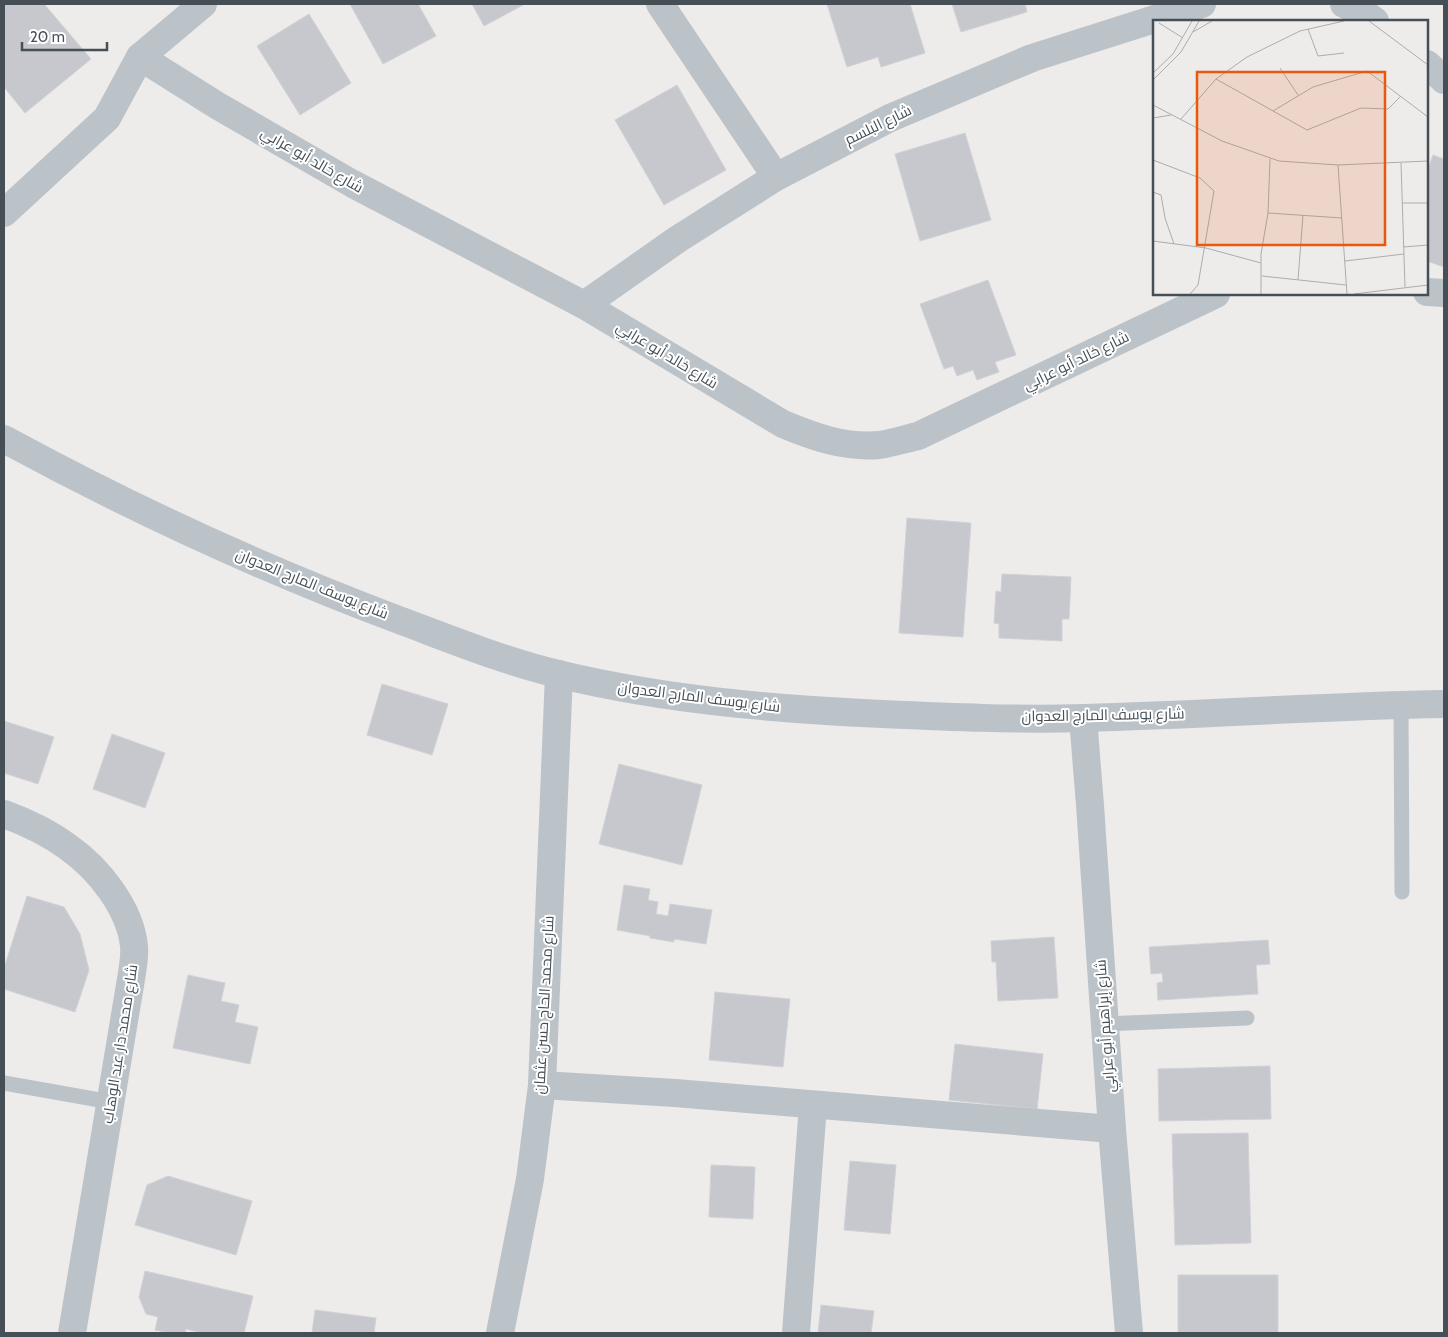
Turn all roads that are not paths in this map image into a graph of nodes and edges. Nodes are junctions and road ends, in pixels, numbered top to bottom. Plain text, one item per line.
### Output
1 (203, 4) edge
2 (660, 4) edge
3 (1202, 4) edge
4 (1344, 4) edge
5 (1374, 20) edge
6 (140, 57) junction
7 (1428, 65) edge
8 (1444, 80) edge
9 (776, 176) junction
10 (4, 213) edge
11 (1428, 292) edge
12 (1444, 294) edge
13 (1214, 295) edge
14 (584, 304) junction
15 (4, 438) edge
16 (559, 674) junction
17 (1400, 704) junction
18 (1444, 704) edge
19 (1083, 718) junction
20 (4, 814) edge
21 (1402, 892) dead end
22 (1247, 1018) dead end
23 (1104, 1024) junction
24 (4, 1083) edge
25 (542, 1085) junction
26 (111, 1102) junction
27 (813, 1105) junction
28 (1112, 1129) junction
29 (72, 1333) edge
30 (500, 1333) edge
31 (796, 1333) edge
32 (1128, 1333) edge

1 - 6 street
2 - 9 street
3 - 9 street, شارع البلسم
4 - 5 street
6 - 10 street
6 - 14 street, شارع خالد أبو عرابي
7 - 8 street
9 - 14 street, شارع البلسم
11 - 12 street
13 - 14 street, شارع خالد أبو عرابي
15 - 16 street, شارع يوسف المارج العدوان
16 - 19 street, شارع يوسف المارج العدوان
16 - 25 street, شارع محمد الحاج حسن عثمان
17 - 18 street, شارع يوسف المارج العدوان
17 - 19 street, شارع يوسف المارج العدوان
17 - 21 lane
19 - 23 street, شارع إبراهيم أبو عرابي
20 - 26 street, شارع محمد دار عبد الوهاب
22 - 23 lane
23 - 28 street, شارع إبراهيم أبو عرابي
24 - 26 lane
25 - 27 street
25 - 30 street, شارع محمد الحاج حسن عثمان
26 - 29 street, شارع محمد دار عبد الوهاب
27 - 28 street
27 - 31 street
28 - 32 street, شارع إبراهيم أبو عرابي

